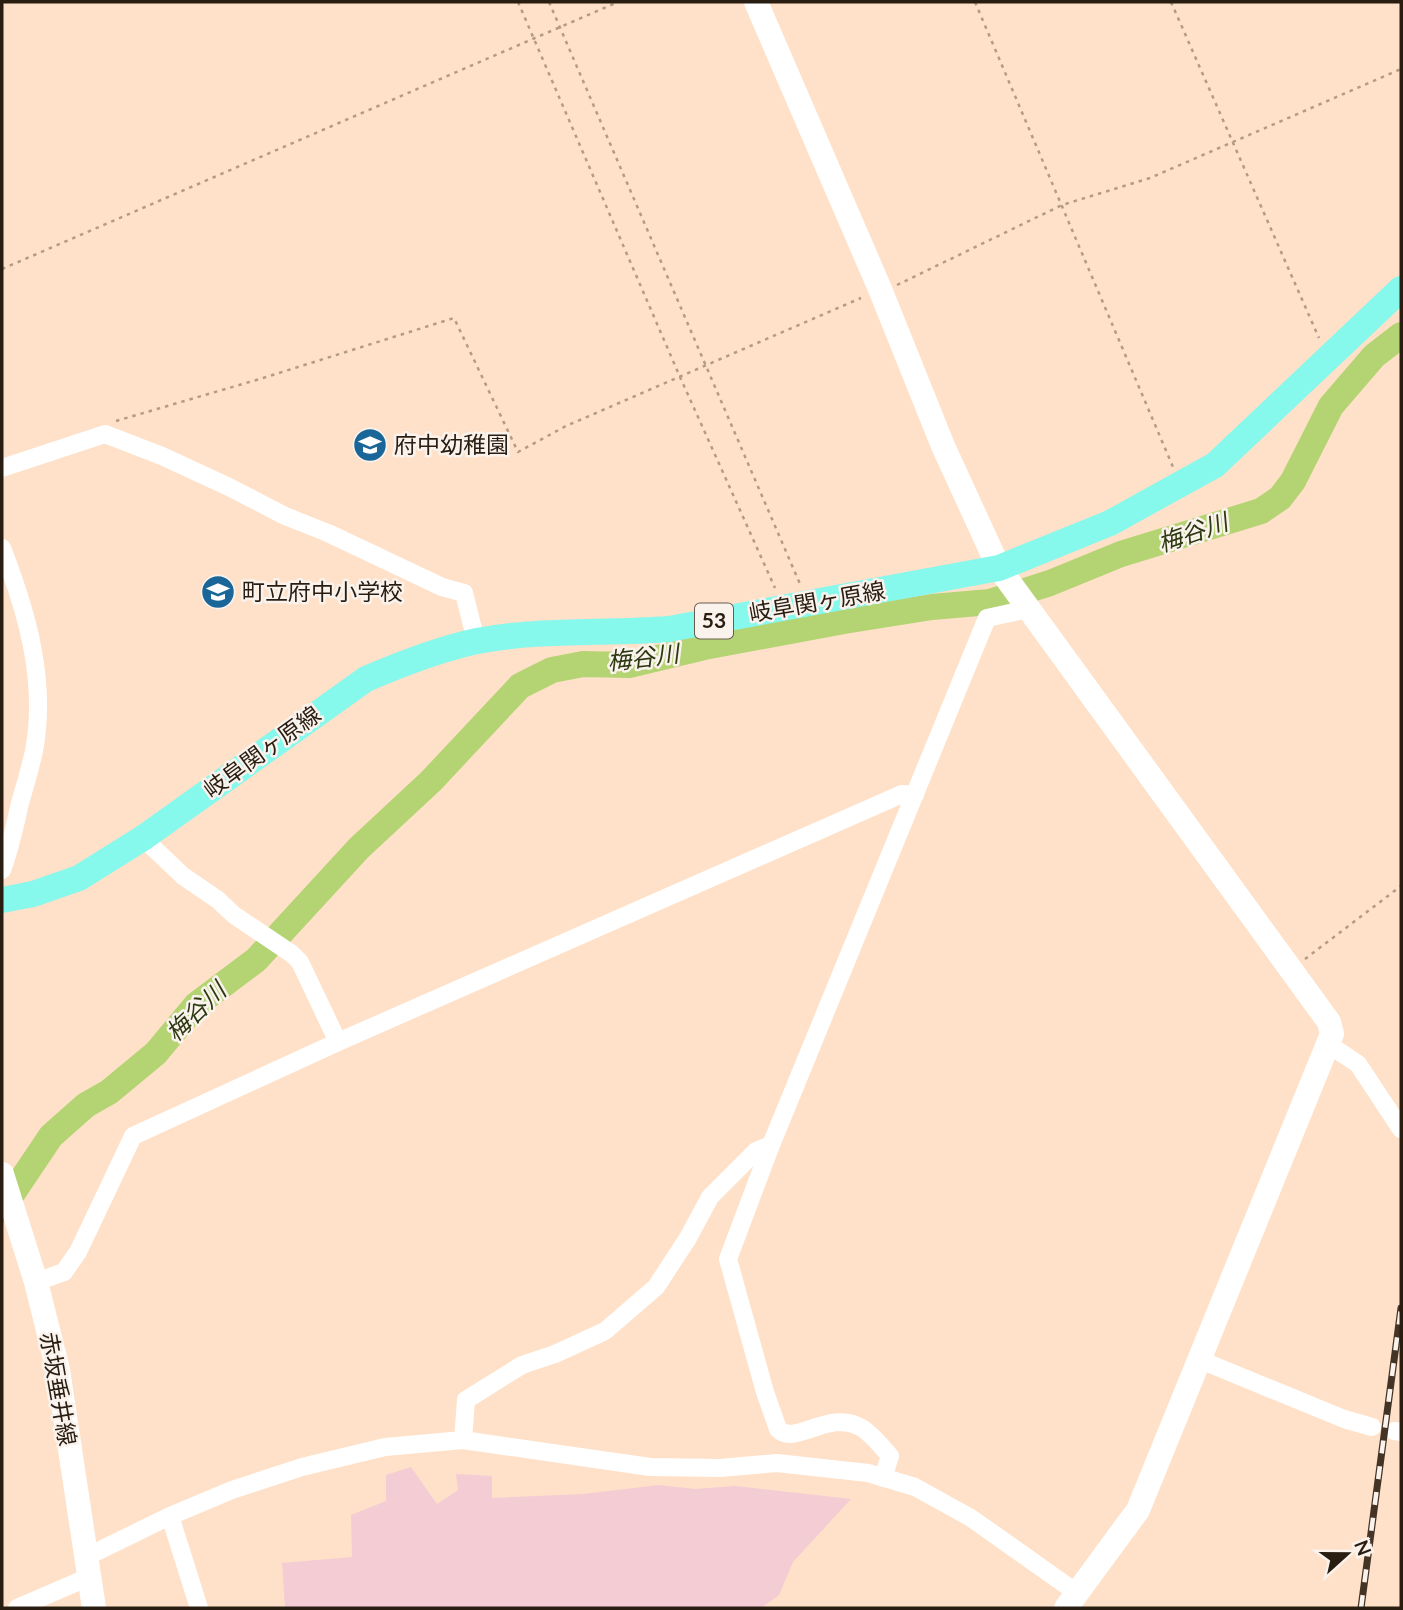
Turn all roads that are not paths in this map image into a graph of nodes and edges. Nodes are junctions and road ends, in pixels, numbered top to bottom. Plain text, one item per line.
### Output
1 (756, 2) edge
2 (1401, 289) edge
3 (2, 468) edge
4 (2, 548) edge
5 (1003, 575) junction
6 (1025, 606) junction
7 (476, 641) junction
8 (915, 795) junction
9 (143, 838) junction
10 (2, 870) edge
11 (2, 900) edge
12 (338, 1042) junction
13 (1328, 1044) junction
14 (1401, 1129) edge
15 (771, 1145) junction
16 (2, 1174) edge
17 (36, 1282) junction
18 (1198, 1359) junction
19 (1372, 1427) dead end
20 (463, 1440) junction
21 (883, 1478) junction
22 (170, 1516) junction
23 (88, 1567) junction
24 (1072, 1601) edge
25 (17, 1608) edge
26 (94, 1608) edge
27 (199, 1608) edge

1 - 5 street
2 - 5 main road, 岐阜関ヶ原線 / 53
3 - 7 street
4 - 10 street
5 - 6 street
5 - 7 main road, 岐阜関ヶ原線 / 53
6 - 8 street
6 - 13 street
7 - 9 main road, 岐阜関ヶ原線 / 53
8 - 12 street
8 - 15 street
9 - 11 main road, 岐阜関ヶ原線 / 53
9 - 12 street
12 - 17 street
13 - 14 street
13 - 18 street
15 - 20 street
15 - 21 street
16 - 17 street, 赤坂垂井線
17 - 23 street, 赤坂垂井線
18 - 19 street
18 - 24 street
20 - 21 street
20 - 22 street
21 - 24 street
22 - 23 street
22 - 27 street
23 - 25 street
23 - 26 street, 赤坂垂井線

